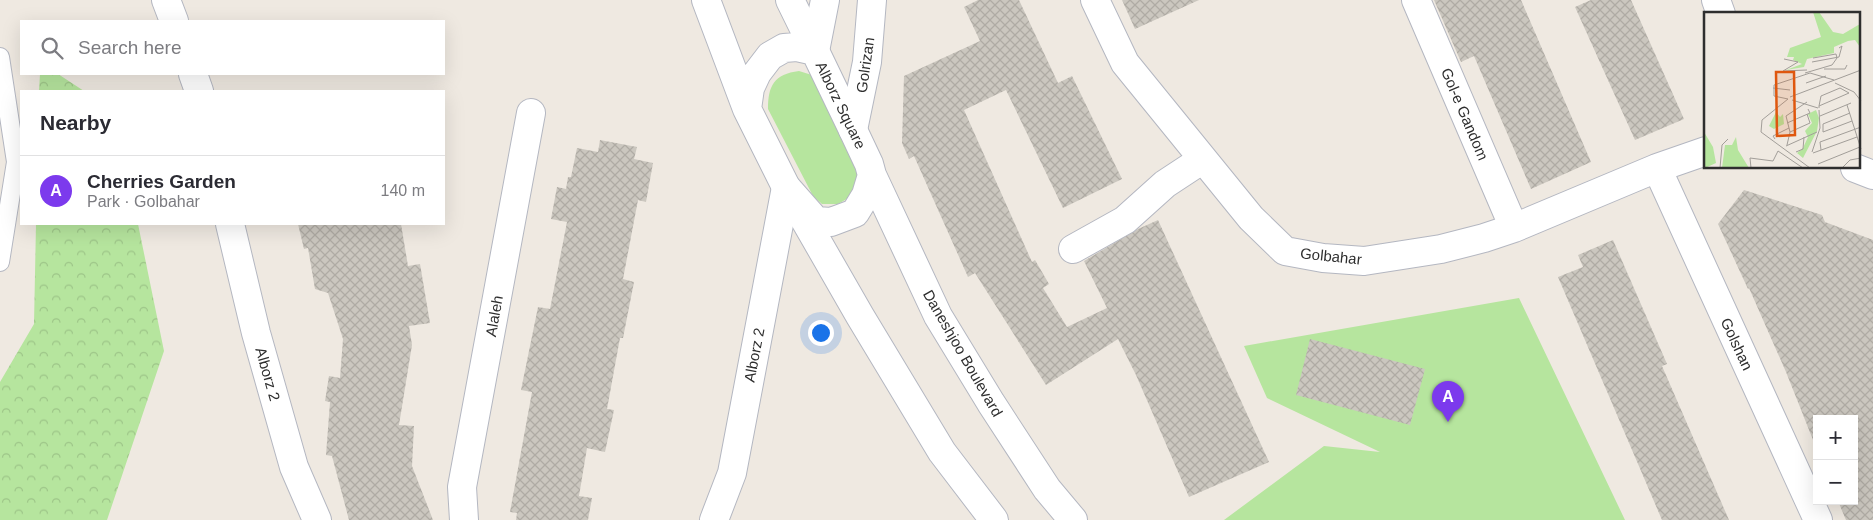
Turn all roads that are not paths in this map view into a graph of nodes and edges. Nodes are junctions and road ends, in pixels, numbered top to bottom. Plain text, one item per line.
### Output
1 (166, 0) edge
2 (706, 0) edge
3 (790, 0) edge
4 (825, 0) edge
5 (872, 0) edge
6 (1095, 0) edge
7 (1416, 0) edge
8 (1716, 0) edge
9 (1720, 12) edge
10 (174, 20) edge
11 (815, 51) junction
12 (0, 56) edge
13 (193, 75) edge
14 (199, 90) edge
15 (747, 109) junction
16 (531, 113) dead end
17 (854, 130) junction
18 (1704, 152) edge
19 (1203, 159) junction
20 (1657, 168) junction
21 (1858, 169) edge
22 (872, 175) junction
23 (1873, 175) edge
24 (786, 187) junction
25 (230, 225) edge
26 (1514, 228) junction
27 (1073, 249) dead end
28 (0, 262) edge
29 (317, 520) edge
30 (464, 520) edge
31 (714, 520) edge
32 (994, 520) edge
33 (1073, 520) edge
34 (1818, 520) edge

1 - 10 street
2 - 15 street
3 - 11 street
4 - 11 street
5 - 17 street, Golrizan
6 - 19 street, Golbahar
7 - 26 street, Gol-e Gandom
8 - 9 street
11 - 15 street, Alborz Square
11 - 17 street, Alborz Square
12 - 28 lane
13 - 14 street
15 - 24 street
16 - 30 street, Alaleh
17 - 22 street, Alborz Square
18 - 20 street, Golbahar
19 - 26 street, Golbahar
19 - 27 street
20 - 26 street, Golbahar
20 - 34 street, Golshan
21 - 23 street
22 - 24 street
22 - 33 street, Daneshjoo Boulevard
24 - 31 street, Alborz 2
24 - 32 street
25 - 29 street, Alborz 2

